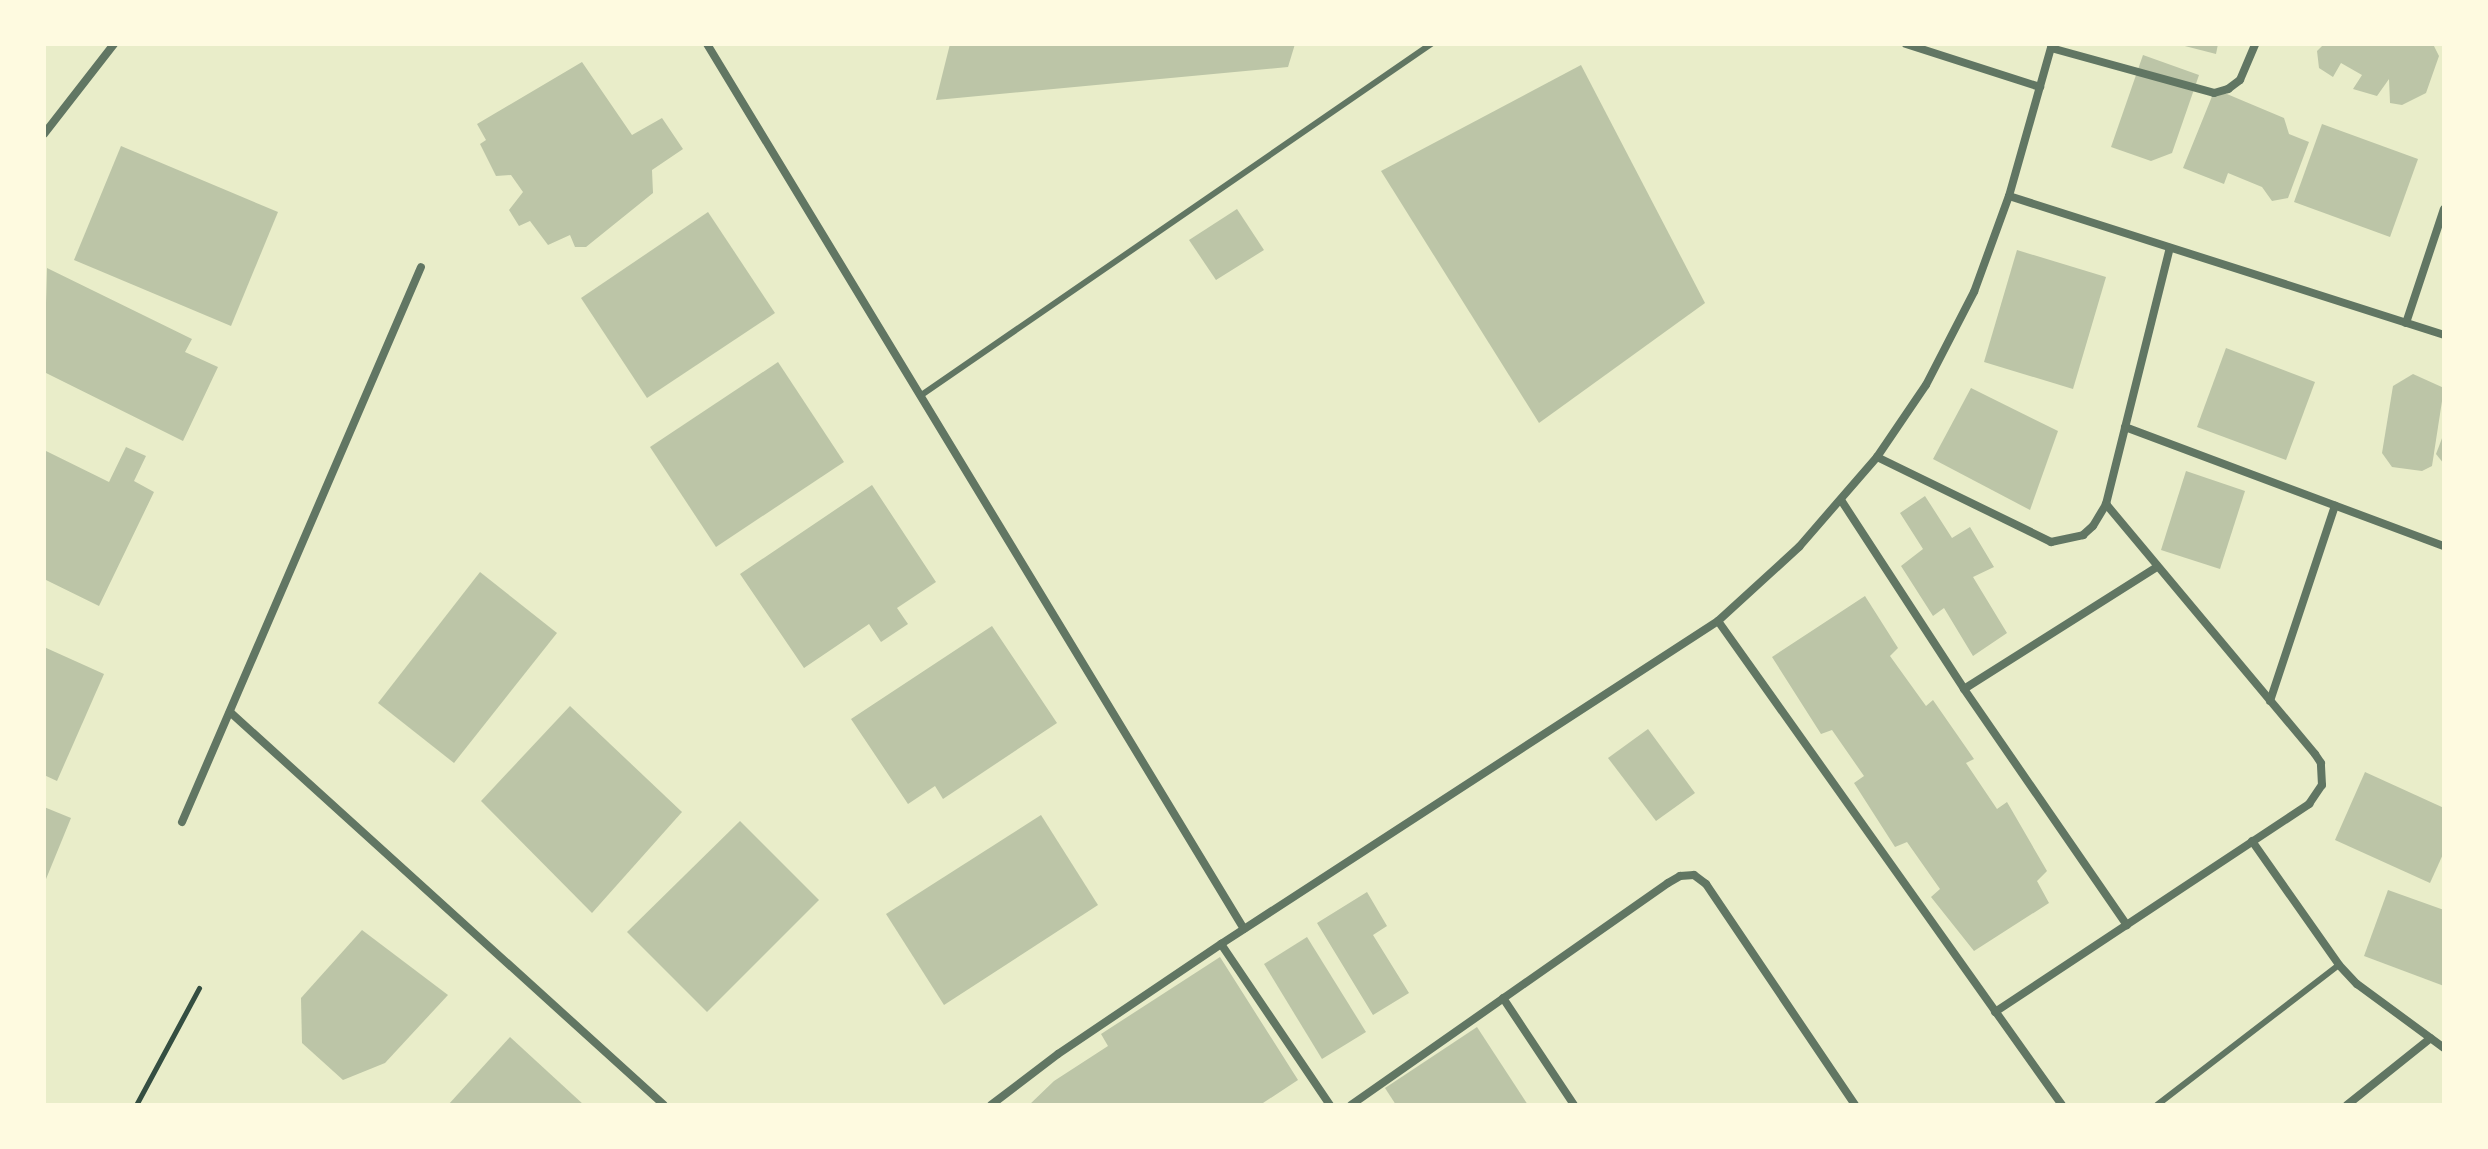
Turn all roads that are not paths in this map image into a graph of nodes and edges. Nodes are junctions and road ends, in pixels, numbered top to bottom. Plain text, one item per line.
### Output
1 (114, 44) edge
2 (707, 44) edge
3 (1431, 44) edge
4 (1906, 44) edge
5 (2255, 44) edge
6 (2052, 46) edge
7 (2040, 87) junction
8 (44, 134) edge
9 (2009, 196) junction
10 (2444, 209) edge
11 (2170, 248) junction
12 (421, 267) dead end
13 (2406, 323) junction
14 (2444, 335) edge
15 (919, 397) junction
16 (2125, 427) junction
17 (1877, 457) junction
18 (1841, 500) junction
19 (2106, 504) junction
20 (2335, 506) junction
21 (2444, 546) edge
22 (2157, 567) junction
23 (1718, 621) junction
24 (1964, 689) junction
25 (2270, 701) junction
26 (230, 712) junction
27 (182, 822) dead end
28 (2252, 841) junction
29 (2127, 925) junction
30 (1244, 929) junction
31 (1221, 944) junction
32 (2339, 965) junction
33 (1503, 998) junction
34 (1995, 1012) junction
35 (2431, 1038) junction
36 (2444, 1048) edge
37 (664, 1105) edge
38 (991, 1105) edge
39 (1330, 1105) edge
40 (1351, 1105) edge
41 (1574, 1105) edge
42 (1855, 1105) edge
43 (2062, 1105) edge
44 (2157, 1105) edge
45 (2347, 1105) edge

1 - 8 street
2 - 15 street
3 - 15 lane
4 - 7 street
5 - 6 street
6 - 7 street
7 - 9 street
9 - 11 street
9 - 17 street
10 - 13 street
11 - 13 street
11 - 16 street
12 - 26 street
13 - 14 street
15 - 30 street
16 - 19 street
16 - 20 street
17 - 18 street
17 - 19 street
18 - 23 street
18 - 24 street
19 - 22 street
20 - 21 street
20 - 25 street
22 - 24 street
22 - 25 street
23 - 30 street
23 - 34 street
24 - 29 street
25 - 28 street
26 - 27 street
26 - 37 street
28 - 29 street
28 - 32 street
29 - 34 street
30 - 31 street
31 - 38 street
31 - 39 street
32 - 35 street
32 - 44 lane
33 - 40 street
33 - 41 street
33 - 42 street
34 - 43 street
35 - 36 street
35 - 45 street

